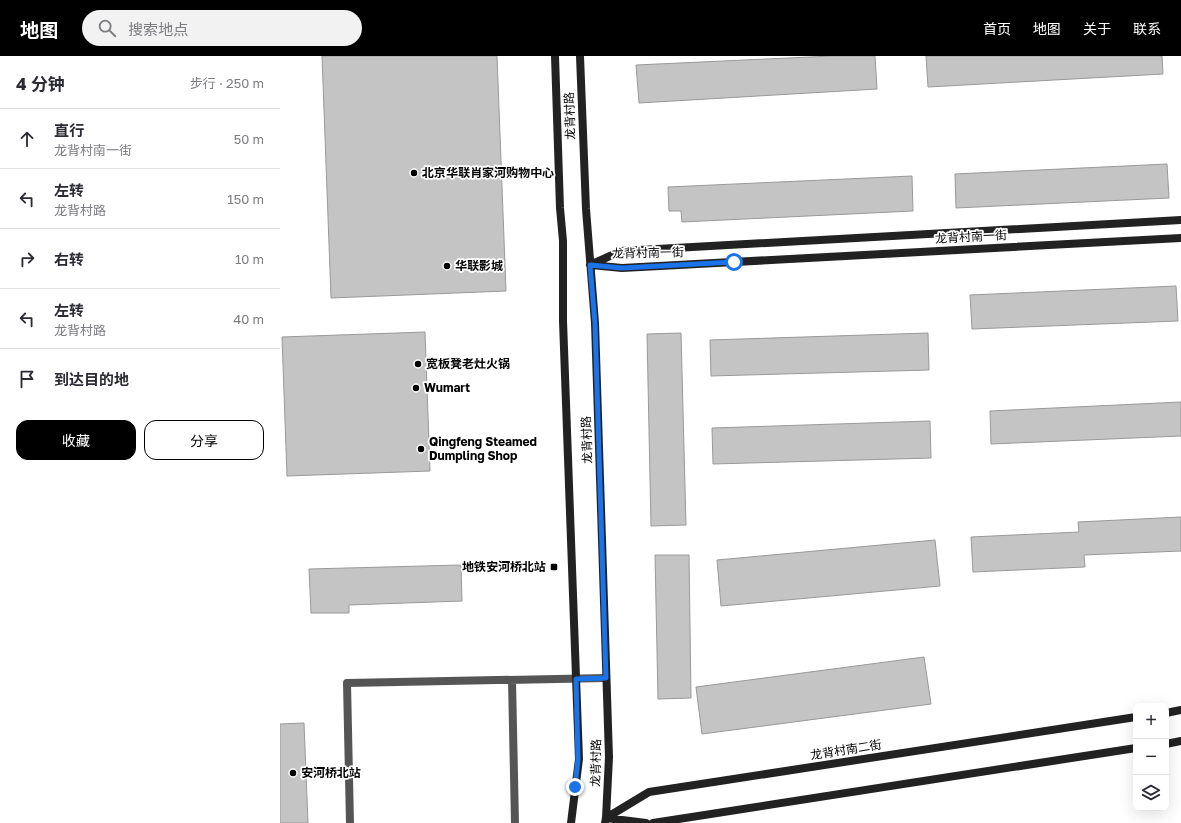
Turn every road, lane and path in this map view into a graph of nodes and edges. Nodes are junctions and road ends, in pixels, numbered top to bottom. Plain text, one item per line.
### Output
1 (555, 56) edge
2 (580, 56) edge
3 (1181, 220) edge
4 (1181, 238) edge
5 (590, 265) junction
6 (606, 678) junction
7 (576, 679) junction
8 (512, 680) junction
9 (1181, 710) edge
10 (1169, 712) edge
11 (1133, 717) edge
12 (1181, 741) edge
13 (1169, 743) edge
14 (1133, 748) edge
15 (605, 821) edge
16 (350, 823) edge
17 (515, 823) edge
18 (571, 823) edge
19 (646, 823) edge
20 (653, 823) edge

1 - 7 street, 龙背村路
2 - 5 street, 龙背村路
3 - 5 street, 龙背村南一街
4 - 5 street, 龙背村南一街
5 - 6 street, 龙背村路
6 - 7 lane
6 - 15 street, 龙背村路
7 - 8 lane
7 - 18 street, 龙背村路
8 - 16 lane
8 - 17 lane
9 - 10 street
11 - 15 street, 龙背村南二街
12 - 13 street
14 - 20 street
15 - 19 street

